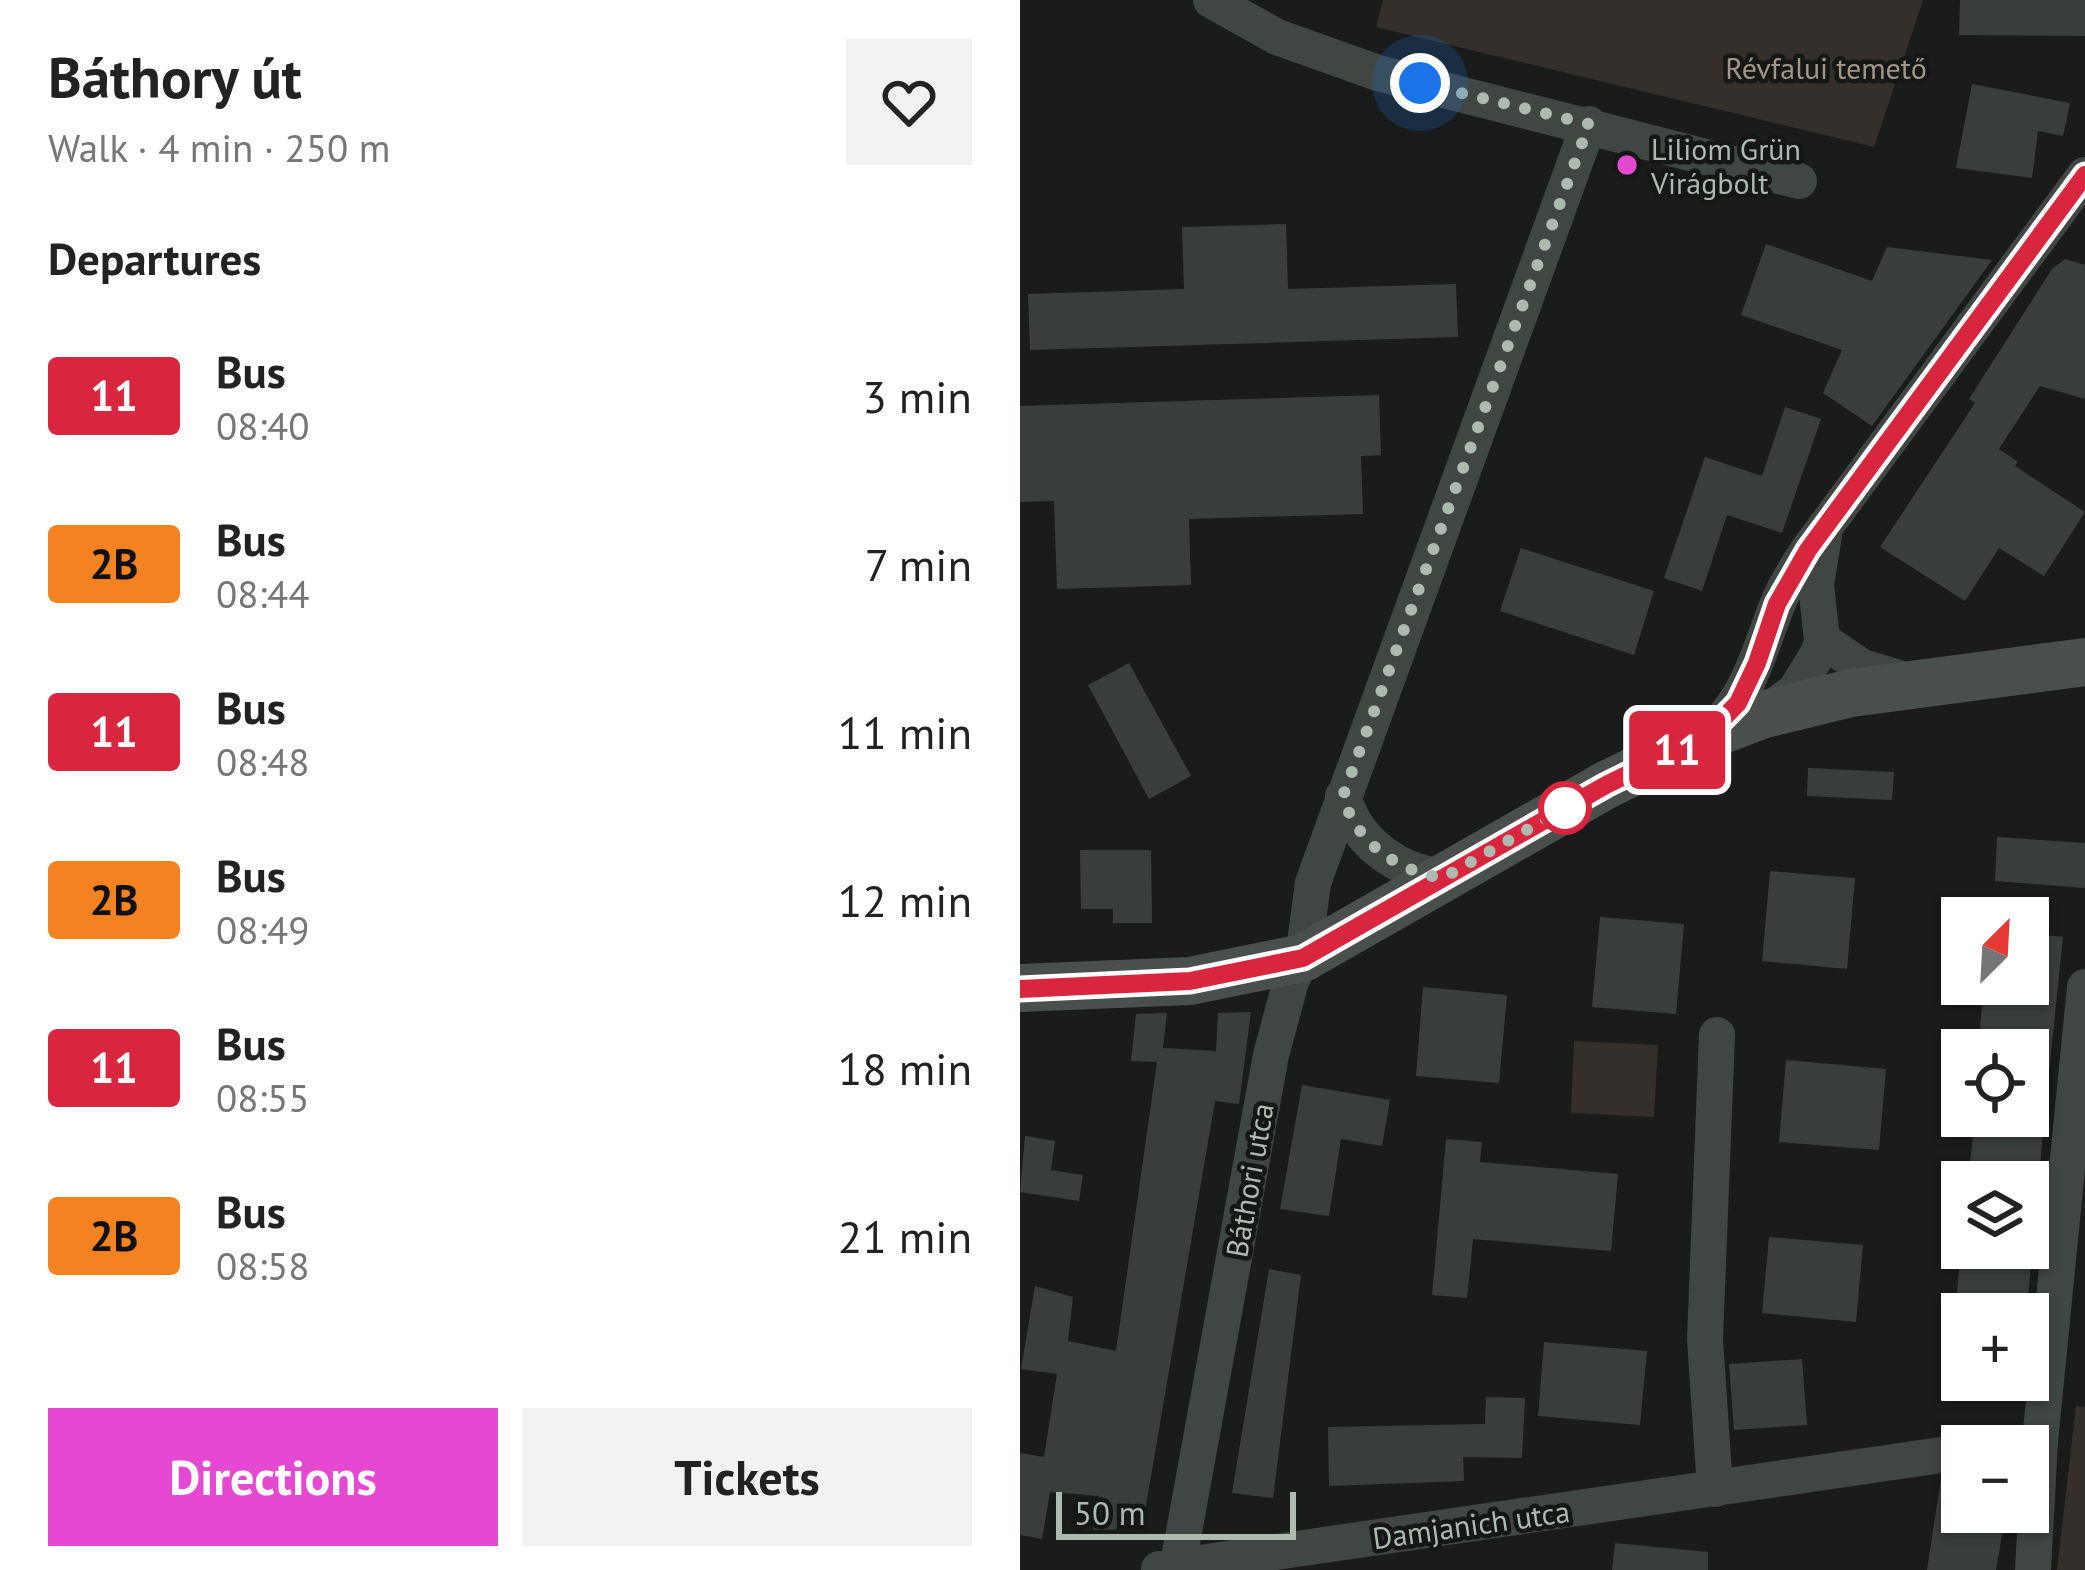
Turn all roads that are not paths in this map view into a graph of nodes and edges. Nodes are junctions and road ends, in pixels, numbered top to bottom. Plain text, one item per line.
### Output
1 (1211, 0) edge
2 (1589, 124) junction
3 (2085, 175) edge
4 (1799, 181) dead end
5 (1829, 521) junction
6 (1822, 640) junction
7 (2085, 662) edge
8 (1917, 682) junction
9 (1761, 715) junction
10 (1706, 736) junction
11 (1343, 796) junction
12 (1443, 878) junction
13 (1303, 958) junction
14 (2085, 987) edge
15 (1020, 988) edge
16 (1717, 1035) dead end
17 (2024, 1425) edge
18 (1941, 1455) edge
19 (1715, 1489) junction
20 (2030, 1533) edge
21 (1170, 1569) edge
22 (2033, 1570) edge

1 - 2 street
2 - 4 street
2 - 11 street, Báthori utca
3 - 5 street
5 - 6 street
5 - 10 street
6 - 8 street
6 - 9 street
7 - 8 street
8 - 9 street
9 - 10 street
10 - 12 street
11 - 12 street
11 - 13 street, Báthori utca
12 - 13 street
13 - 15 street
13 - 21 street, Báthori utca
14 - 17 street
16 - 19 street
18 - 19 street, Damjanich utca
19 - 21 street, Damjanich utca
20 - 22 street

